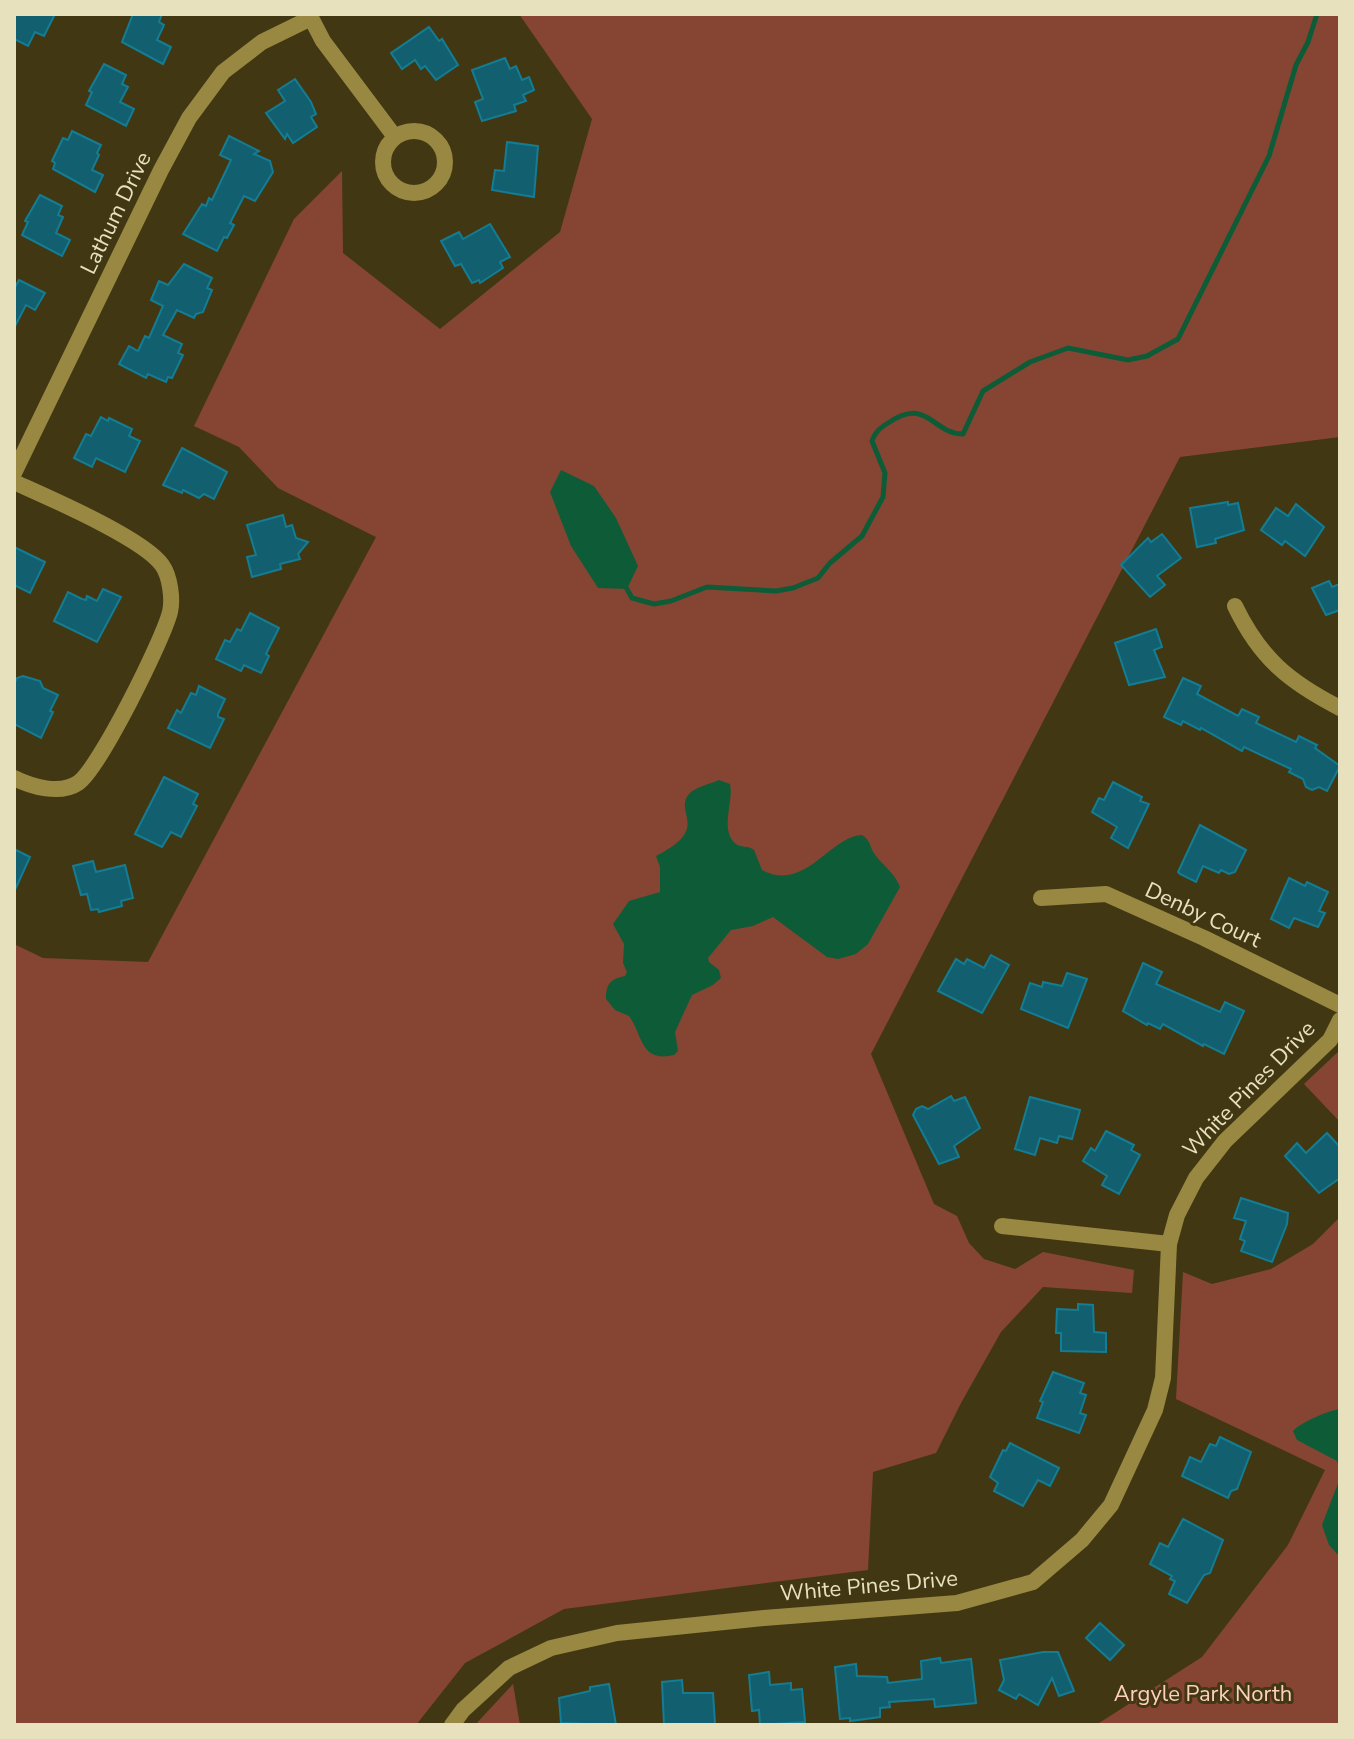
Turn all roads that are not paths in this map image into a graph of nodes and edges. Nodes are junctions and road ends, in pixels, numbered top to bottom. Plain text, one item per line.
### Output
1 (310, 16) edge
2 (395, 137) dead end
3 (14, 473) edge
4 (14, 482) edge
5 (1235, 606) dead end
6 (1340, 708) edge
7 (14, 778) edge
8 (1041, 898) dead end
9 (1340, 1005) edge
10 (1340, 1020) edge
11 (1002, 1226) dead end
12 (1169, 1244) junction
13 (452, 1725) edge

1 - 2 street
1 - 3 street, Lathum Drive
4 - 7 street
5 - 6 street
8 - 9 street, Denby Court
10 - 12 street, White Pines Drive
11 - 12 street
12 - 13 street, White Pines Drive

